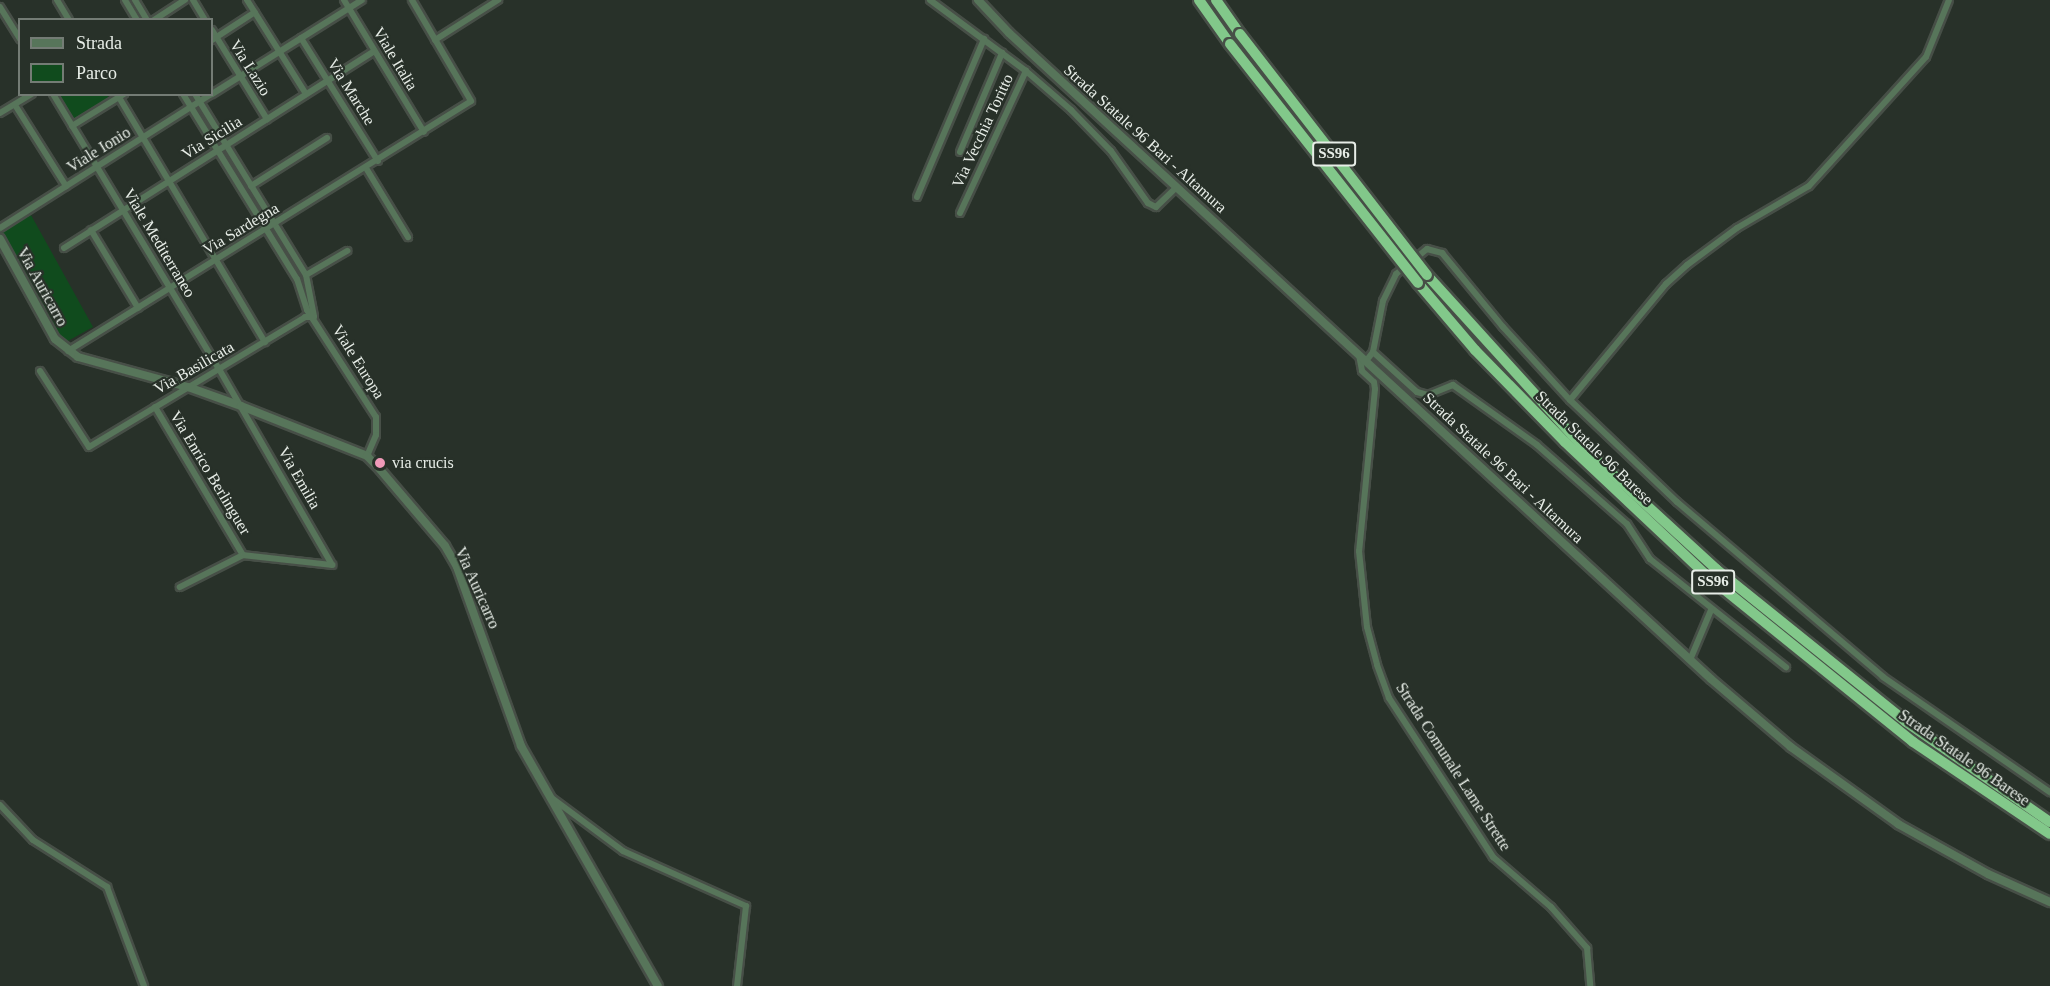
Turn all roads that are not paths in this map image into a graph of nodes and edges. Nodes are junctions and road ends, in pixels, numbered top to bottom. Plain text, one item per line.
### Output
1 (7, 0) edge
2 (57, 0) edge
3 (125, 0) edge
4 (135, 0) edge
5 (185, 0) edge
6 (193, 0) edge
7 (247, 0) edge
8 (344, 0) edge
9 (362, 0) edge
10 (412, 0) edge
11 (498, 0) edge
12 (930, 0) edge
13 (978, 0) edge
14 (1199, 0) edge
15 (1216, 0) edge
16 (1949, 0) edge
17 (0, 6) edge
18 (349, 8) junction
19 (255, 12) junction
20 (68, 18) edge
21 (136, 18) edge
22 (146, 18) edge
23 (157, 18) edge
24 (204, 18) edge
25 (18, 36) edge
26 (214, 38) edge
27 (301, 38) junction
28 (984, 39) junction
29 (435, 40) junction
30 (374, 51) junction
31 (279, 52) junction
32 (1002, 53) junction
33 (1026, 71) junction
34 (240, 76) junction
35 (328, 81) junction
36 (213, 93) edge
37 (306, 94) junction
38 (29, 96) edge
39 (54, 96) edge
40 (120, 96) edge
41 (184, 96) edge
42 (196, 96) edge
43 (208, 96) edge
44 (200, 102) junction
45 (15, 105) junction
46 (191, 108) junction
47 (0, 113) edge
48 (267, 119) junction
49 (72, 126) junction
50 (424, 132) junction
51 (143, 138) junction
52 (327, 138) dead end
53 (226, 145) junction
54 (216, 151) junction
55 (960, 152) dead end
56 (378, 161) junction
57 (97, 167) junction
58 (366, 168) junction
59 (170, 180) junction
60 (66, 186) junction
61 (251, 186) junction
62 (1178, 187) junction
63 (917, 197) dead end
64 (123, 210) junction
65 (960, 213) dead end
66 (275, 225) junction
67 (0, 228) edge
68 (91, 230) junction
69 (266, 230) junction
70 (408, 237) dead end
71 (0, 239) edge
72 (64, 248) dead end
73 (347, 251) dead end
74 (217, 259) junction
75 (306, 275) junction
76 (171, 288) junction
77 (138, 308) junction
78 (314, 317) junction
79 (265, 342) junction
80 (68, 351) junction
81 (1373, 352) junction
82 (1359, 354) junction
83 (1366, 361) junction
84 (219, 369) junction
85 (40, 371) dead end
86 (188, 387) junction
87 (1570, 400) junction
88 (241, 406) junction
89 (155, 407) junction
90 (367, 456) junction
91 (243, 555) junction
92 (180, 587) dead end
93 (1712, 610) junction
94 (1690, 660) junction
95 (1786, 667) dead end
96 (2050, 792) edge
97 (548, 794) junction
98 (0, 805) edge
99 (2050, 822) edge
100 (2050, 834) edge
101 (2050, 902) edge
102 (144, 986) edge
103 (658, 986) edge
104 (737, 986) edge
105 (1590, 986) edge

1 - 17 street
2 - 20 street
3 - 21 street
4 - 22 street
5 - 23 street
6 - 24 street
7 - 19 street
8 - 18 street, Viale Italia
9 - 18 street, Viale Ionio
10 - 29 street
11 - 29 street
12 - 28 street, Via Vecchia Toritto
13 - 62 street, Strada Statale 96 Bari - Altamura
14 - 100 highway, Strada Statale 96 Barese / SS96, bridge
15 - 99 highway, Strada Statale 96 Barese / SS96, bridge
16 - 87 street
17 - 25 street
18 - 27 street, Viale Ionio
18 - 30 street, Viale Italia
19 - 26 street
19 - 31 street
26 - 34 street, Via Lazio
27 - 31 street, Viale Ionio
27 - 35 street, Via Marche
28 - 32 street, Via Vecchia Toritto
28 - 63 street
29 - 50 street, Via Sardegna
30 - 35 street, Via Sicilia
30 - 50 street, Viale Italia
31 - 34 street, Viale Ionio
31 - 37 street
32 - 33 street, Via Vecchia Toritto
32 - 55 street
33 - 62 street
33 - 65 street, Via Vecchia Toritto
34 - 36 street, Viale Ionio
34 - 48 street, Via Lazio
35 - 37 street, Via Sicilia
35 - 56 street, Via Marche
37 - 48 street, Via Sicilia
38 - 45 street
39 - 49 street, Viale Mediterraneo
40 - 49 street
40 - 51 street
41 - 46 street, Viale Europa
42 - 44 street, Viale Europa
43 - 44 street, Viale Ionio
44 - 46 street, Viale Ionio
44 - 53 street, Viale Europa
45 - 47 street
45 - 60 street
46 - 51 street, Viale Ionio
46 - 54 street, Viale Europa
48 - 53 street, Via Sicilia
49 - 57 street, Viale Mediterraneo
50 - 56 street, Via Sardegna
51 - 57 street, Viale Ionio
51 - 59 street
52 - 61 street
53 - 54 street, Via Sicilia
53 - 61 street, Viale Europa
54 - 59 street, Via Sicilia
54 - 69 street, Viale Europa
56 - 58 street, Via Sardegna
57 - 60 street, Viale Ionio
57 - 64 street, Viale Mediterraneo
58 - 66 street, Via Sardegna
58 - 70 street
59 - 64 street, Via Sicilia
59 - 74 street
60 - 67 street, Viale Ionio
61 - 66 street, Viale Europa
62 - 82 street, Strada Statale 96 Bari - Altamura
64 - 68 street, Via Sicilia
64 - 76 street, Viale Mediterraneo
66 - 69 street, Via Sardegna
66 - 75 street, Viale Europa
68 - 72 street, Via Sicilia
68 - 77 street
69 - 74 street, Via Sardegna
69 - 78 street, Viale Europa
71 - 80 street, Via Auricarro
73 - 75 street
74 - 76 street, Via Sardegna
74 - 79 street
75 - 78 street, Viale Europa
76 - 77 street, Via Sardegna
76 - 84 street, Viale Mediterraneo
77 - 80 street, Via Sardegna
78 - 79 street, Via Basilicata
78 - 90 street, Viale Europa
79 - 84 street, Via Basilicata
80 - 86 street, Via Auricarro
81 - 83 street
81 - 87 street
81 - 93 street
82 - 83 street, Strada Statale 96 Bari - Altamura
82 - 105 street, Strada Comunale Lame Strette
83 - 94 street, Strada Statale 96 Bari - Altamura
84 - 86 street, Via Basilicata
84 - 88 street, Viale Mediterraneo
85 - 89 street, Via Basilicata
86 - 88 street, Via Auricarro
86 - 89 street, Via Basilicata
87 - 96 street
88 - 90 street, Via Auricarro
88 - 91 street, Via Emilia
89 - 91 street, Via Enrico Berlinguer
90 - 97 street, Via Auricarro
91 - 92 street, Via Enrico Berlinguer
93 - 94 street
93 - 95 street
94 - 101 street, Strada Statale 96 Bari - Altamura
97 - 103 street, Via Auricarro
97 - 104 street
98 - 102 street

